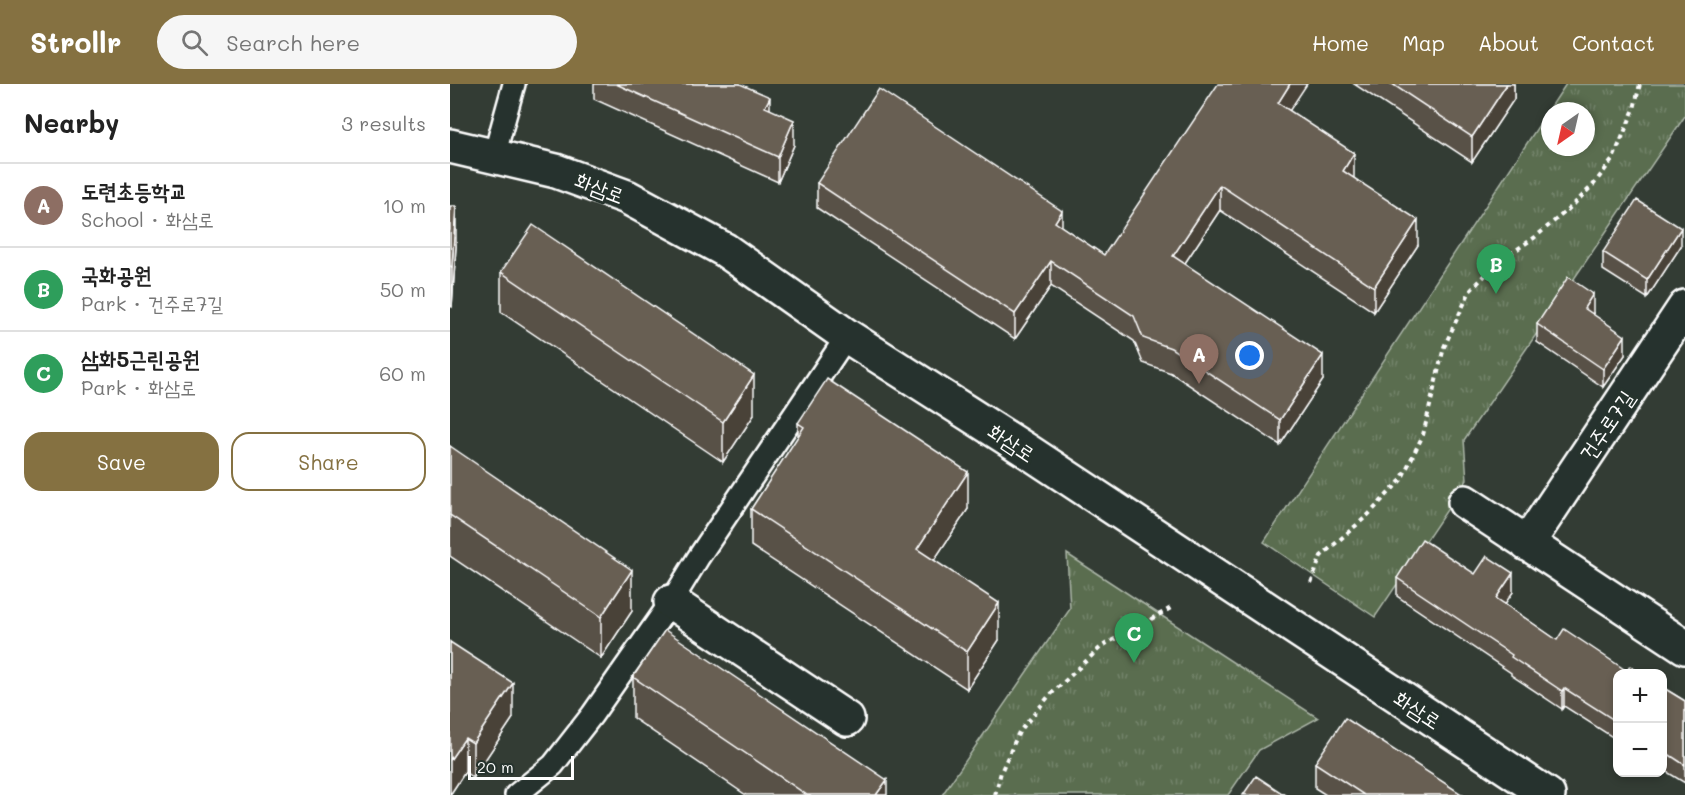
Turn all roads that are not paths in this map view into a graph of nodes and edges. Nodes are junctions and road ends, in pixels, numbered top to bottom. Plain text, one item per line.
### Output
1 (513, 84) edge
2 (450, 146) edge
3 (494, 156) junction
4 (1685, 307) edge
5 (847, 336) junction
6 (1464, 502) dead end
7 (1527, 544) junction
8 (671, 602) junction
9 (1685, 647) edge
10 (847, 719) dead end
11 (516, 795) edge
12 (1548, 795) edge

1 - 3 lane
2 - 3 street, 화삼로
3 - 5 street, 화삼로
4 - 7 street, 건주로7길
5 - 8 lane
5 - 12 street, 화삼로
6 - 7 street
7 - 9 street
8 - 10 street
8 - 11 lane

